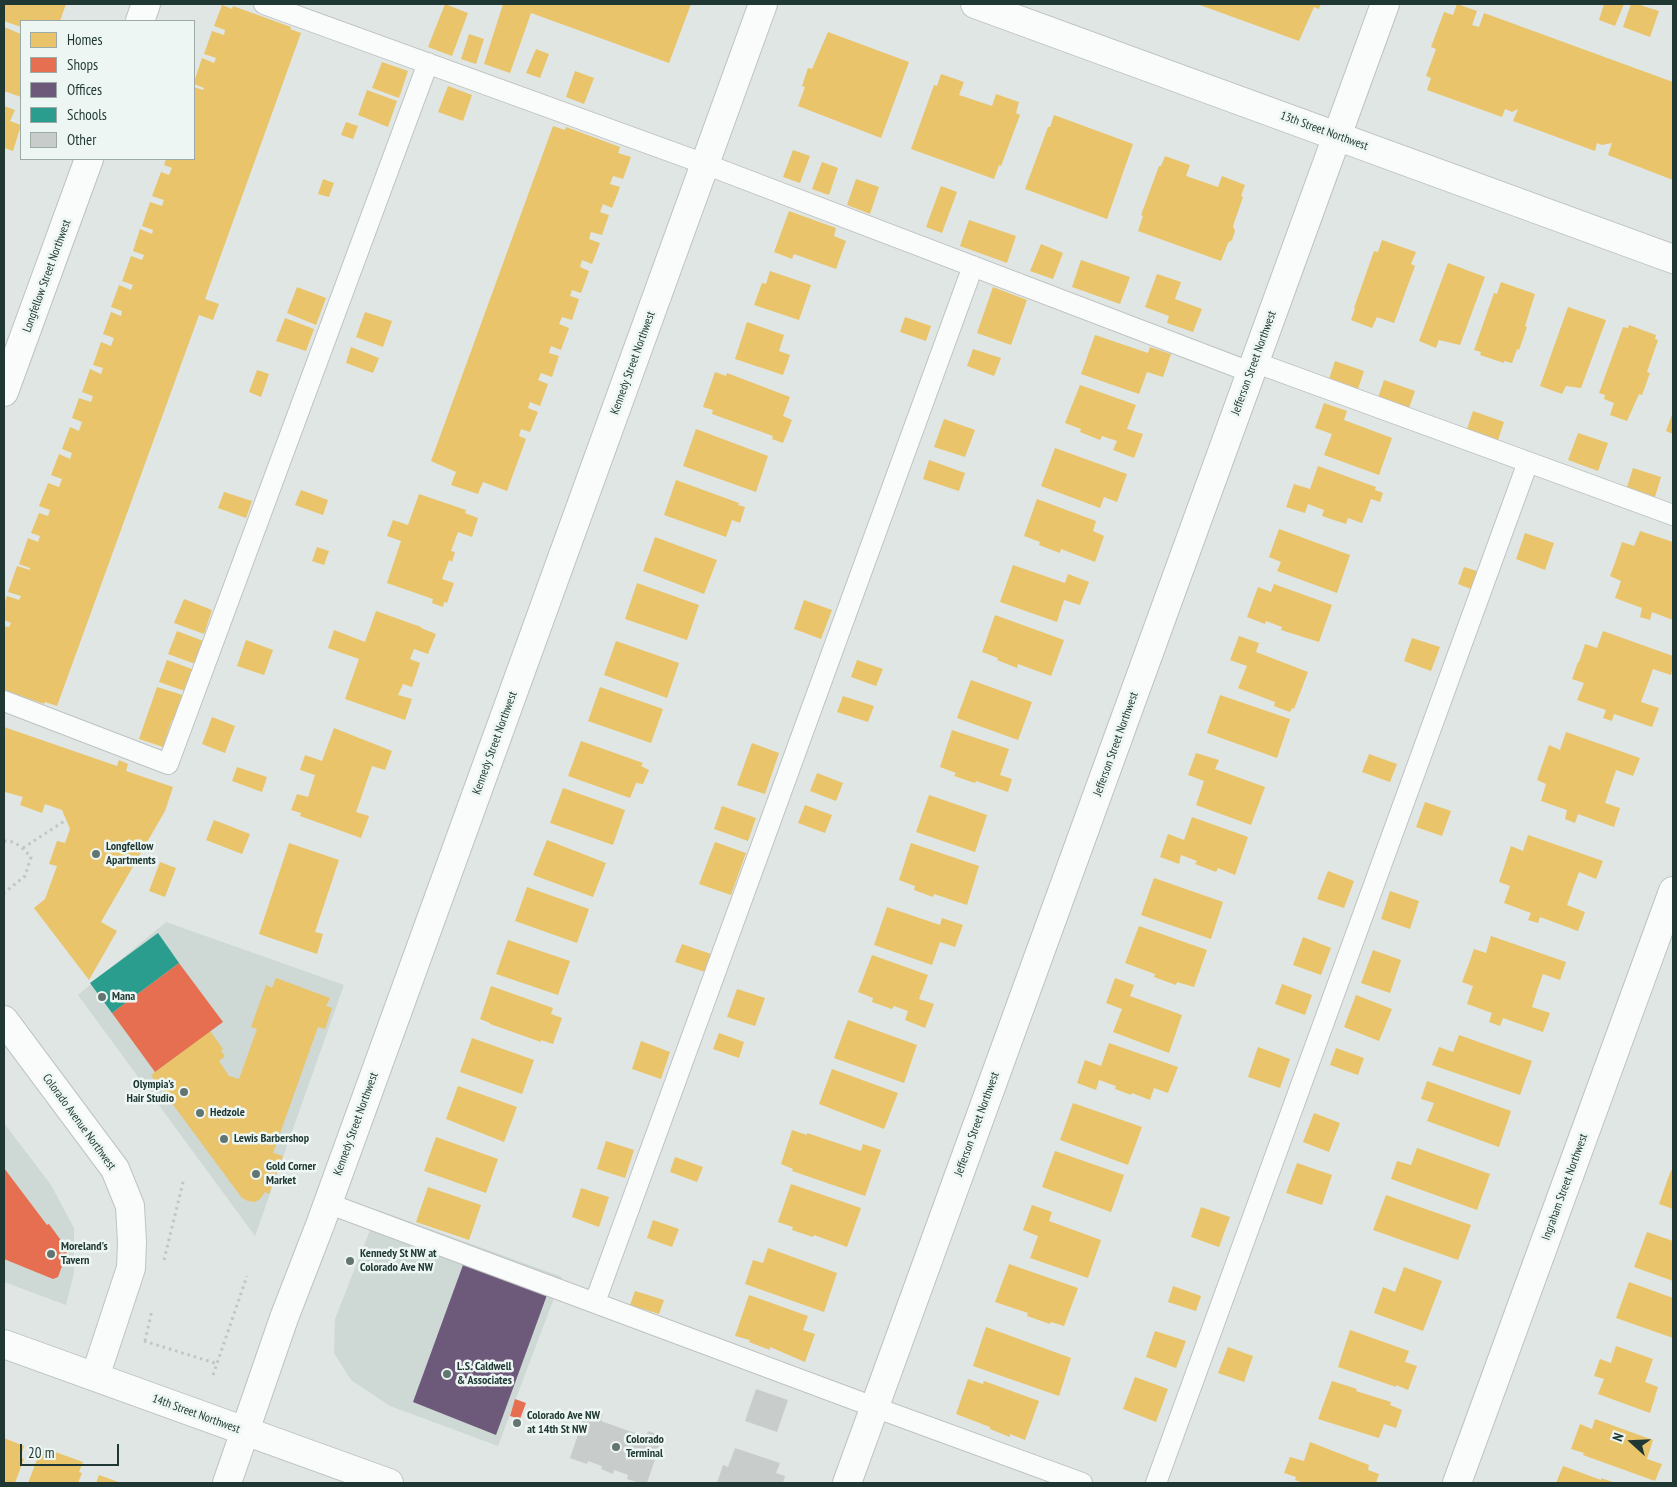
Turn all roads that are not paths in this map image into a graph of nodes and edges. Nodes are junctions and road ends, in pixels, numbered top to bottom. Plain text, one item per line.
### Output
1 (146, 4) edge
2 (264, 4) edge
3 (763, 4) edge
4 (975, 4) edge
5 (1385, 4) edge
6 (140, 20) edge
7 (428, 63) junction
8 (1337, 135) junction
9 (89, 160) edge
10 (705, 164) junction
11 (1673, 259) edge
12 (973, 266) junction
13 (1252, 367) junction
14 (4, 392) edge
15 (1528, 462) junction
16 (1673, 515) edge
17 (4, 701) edge
18 (1673, 891) edge
19 (4, 1020) edge
20 (327, 1203) junction
21 (596, 1302) junction
22 (4, 1344) edge
23 (95, 1377) junction
24 (874, 1408) junction
25 (246, 1432) junction
26 (227, 1483) edge
27 (389, 1483) edge
28 (847, 1483) edge
29 (1082, 1483) edge
30 (1156, 1483) edge
31 (1457, 1483) edge

1 - 6 street
2 - 7 lane
3 - 10 street, Kennedy Street Northwest
4 - 8 street, 13th Street Northwest
5 - 8 street, Jefferson Street Northwest
7 - 10 lane
7 - 17 lane
8 - 11 street, 13th Street Northwest
8 - 13 street, Jefferson Street Northwest
9 - 14 street, Longfellow Street Northwest
10 - 12 lane
10 - 20 street, Kennedy Street Northwest
12 - 13 lane
12 - 21 lane
13 - 15 lane
13 - 24 street, Jefferson Street Northwest
15 - 16 lane
15 - 30 lane
18 - 31 street, Ingraham Street Northwest
19 - 23 street, Colorado Avenue Northwest
20 - 21 lane
20 - 25 street, Kennedy Street Northwest
21 - 24 lane
22 - 23 street, 14th Street Northwest
23 - 25 street, 14th Street Northwest
24 - 28 street, Jefferson Street Northwest
24 - 29 lane
25 - 26 street, Kennedy Street Northwest
25 - 27 street, 14th Street Northwest

